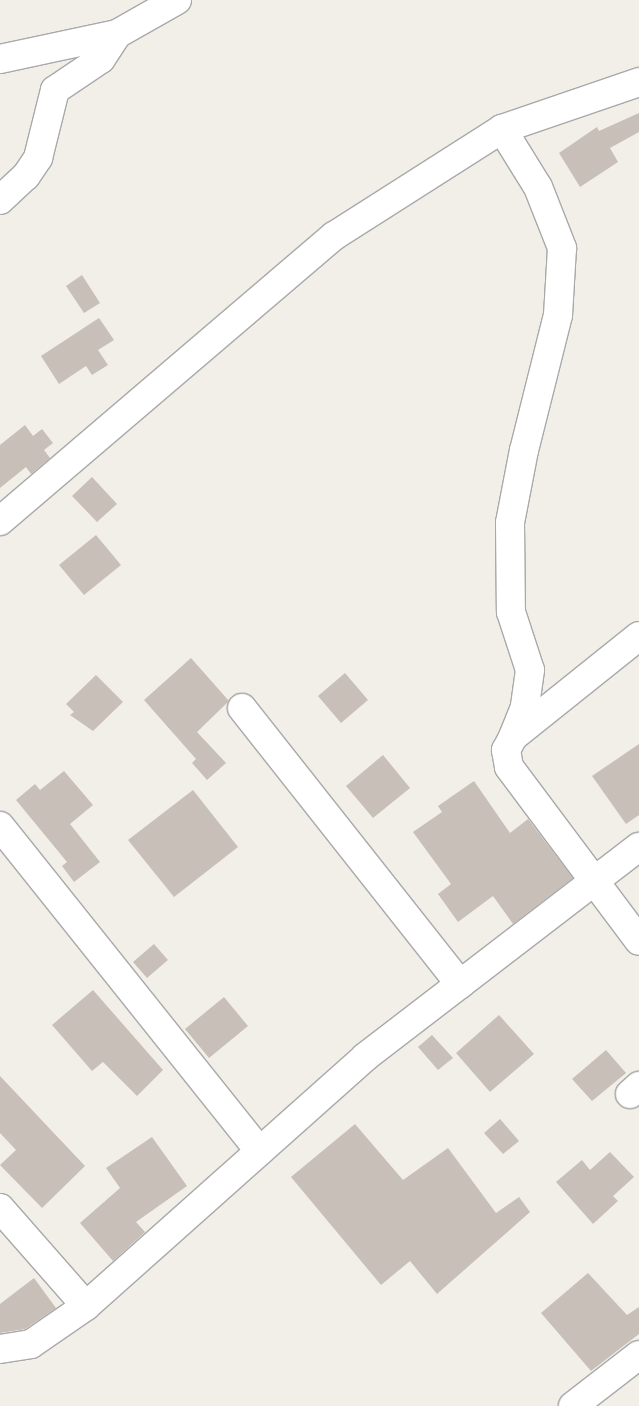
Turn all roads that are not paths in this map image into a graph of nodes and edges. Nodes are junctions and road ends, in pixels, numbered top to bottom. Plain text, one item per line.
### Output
1 (177, 0) edge
2 (117, 34) junction
3 (0, 60) edge
4 (639, 82) edge
5 (502, 129) junction
6 (0, 200) edge
7 (0, 521) edge
8 (639, 636) edge
9 (242, 708) dead end
10 (513, 737) junction
11 (0, 826) edge
12 (639, 847) edge
13 (594, 882) junction
14 (639, 941) edge
15 (460, 984) junction
16 (259, 1150) junction
17 (0, 1208) edge
18 (86, 1306) junction
19 (0, 1348) edge
20 (639, 1355) edge
21 (573, 1406) edge

1 - 2 street
2 - 3 street
2 - 6 street
4 - 5 street
5 - 7 street
5 - 10 street
8 - 10 street
9 - 15 street
10 - 13 street
11 - 16 street
12 - 13 street
13 - 14 street
13 - 15 street
15 - 16 street
16 - 18 street
17 - 18 street
18 - 19 street
20 - 21 street

